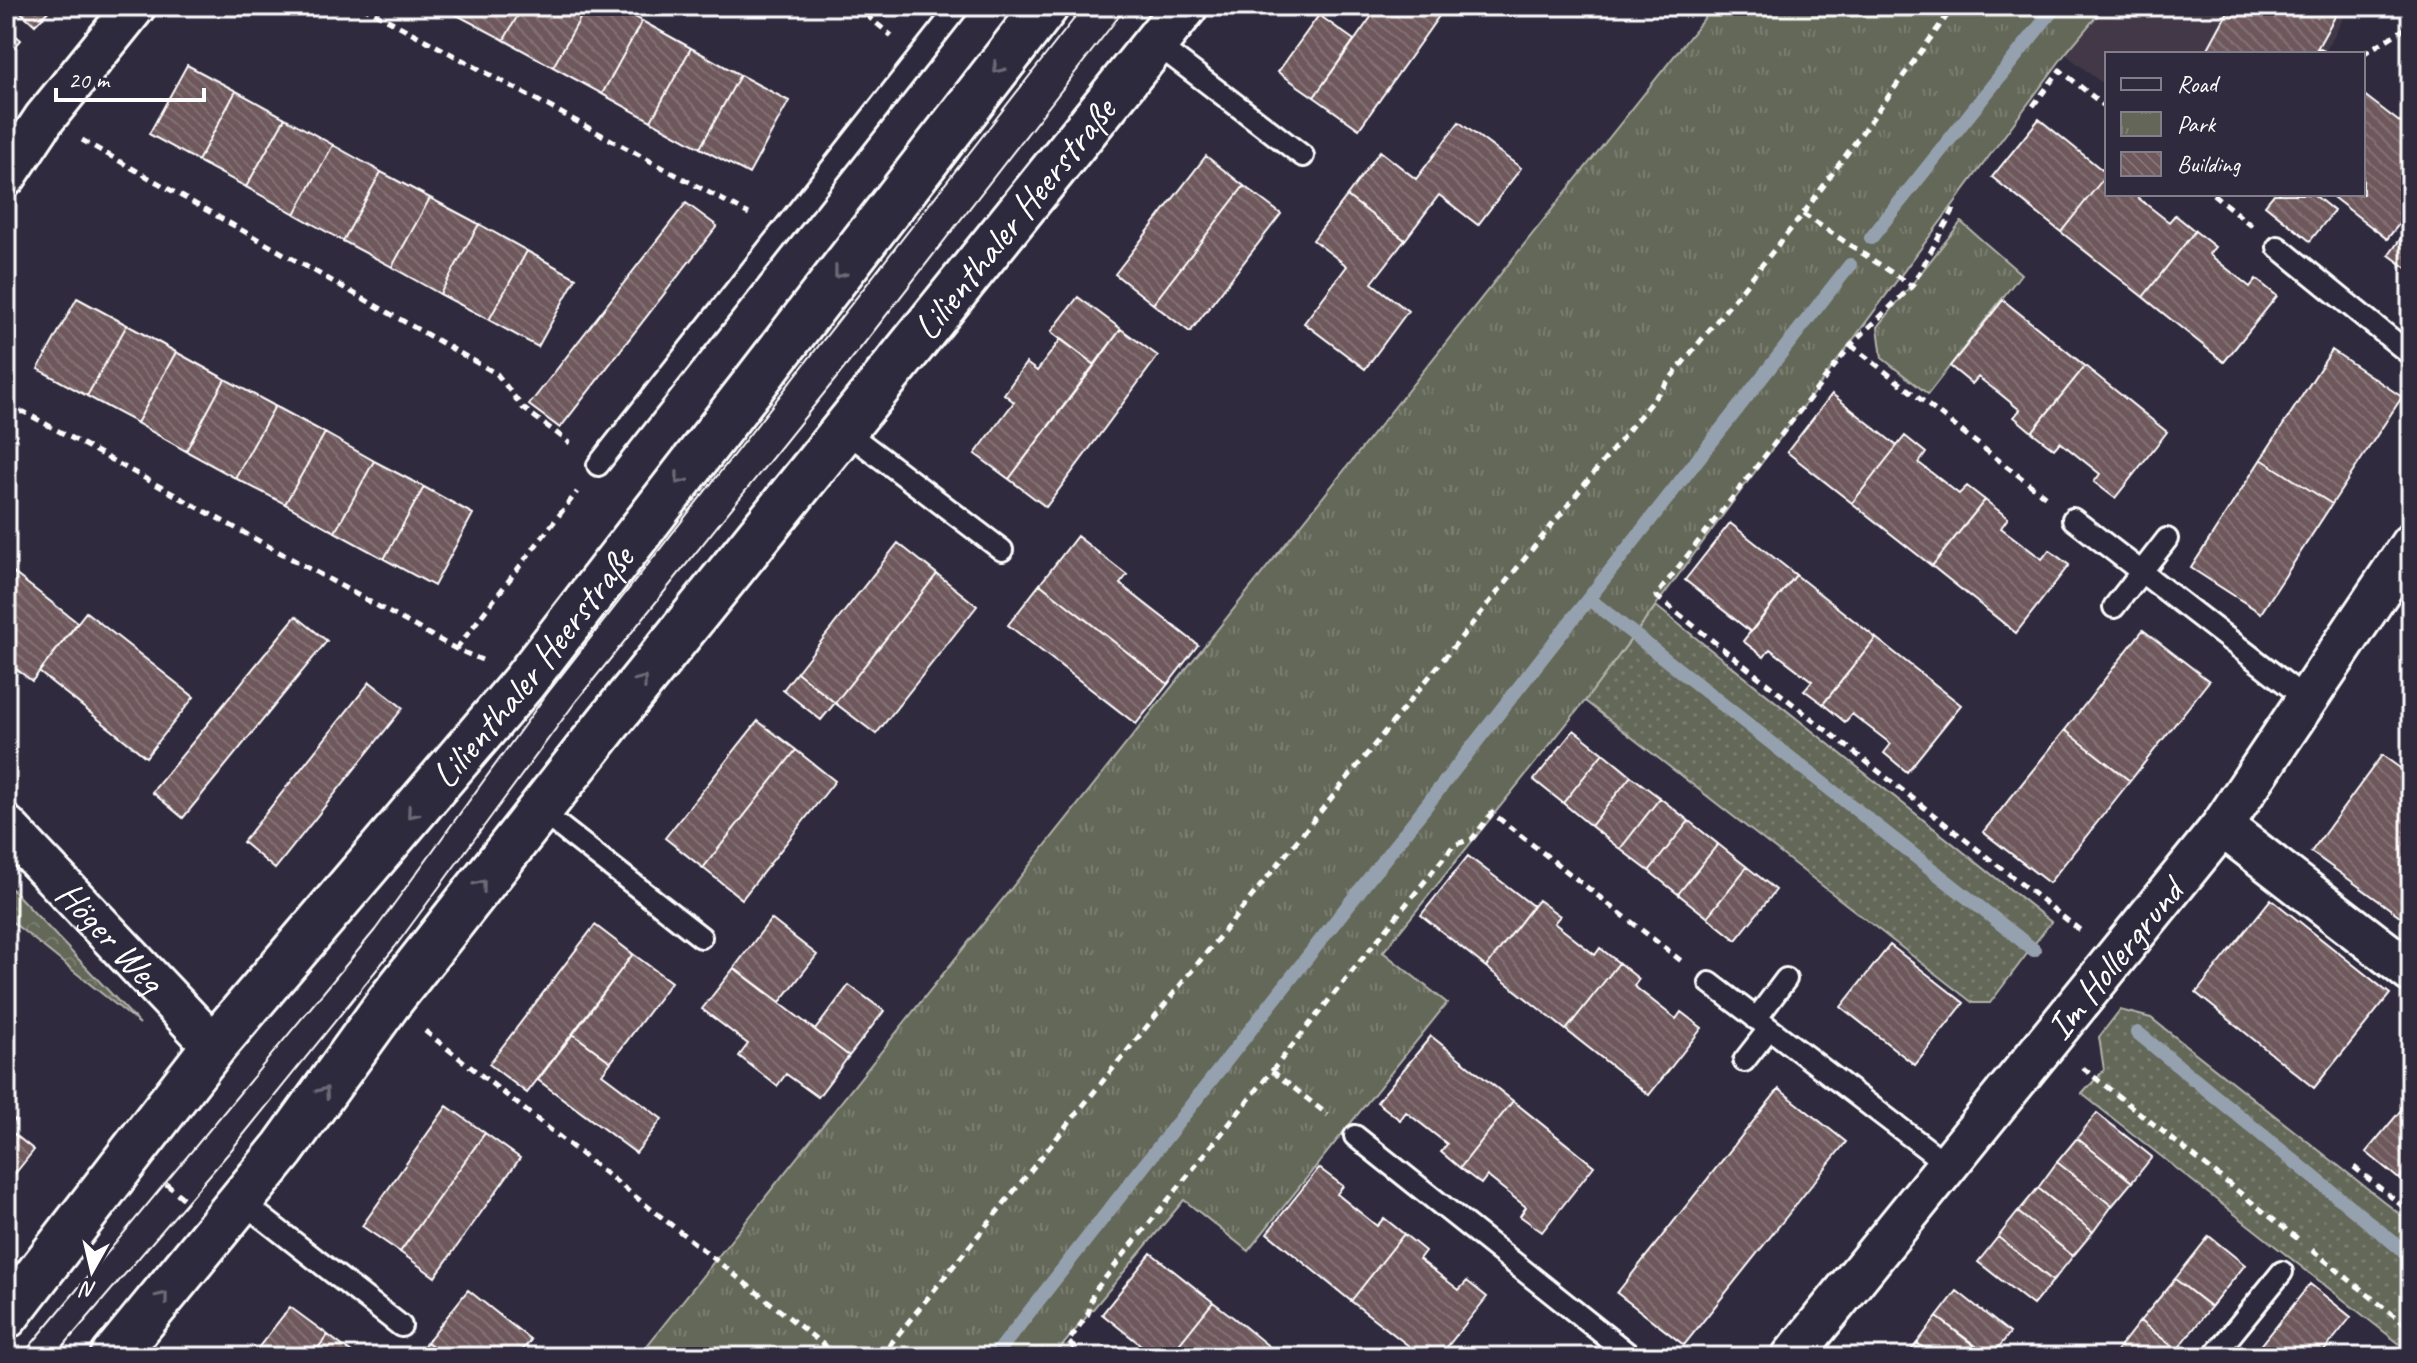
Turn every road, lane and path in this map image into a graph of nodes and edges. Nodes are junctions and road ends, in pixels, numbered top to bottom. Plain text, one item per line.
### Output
1 (135, 6) edge
2 (362, 6) edge
3 (855, 6) edge
4 (959, 6) edge
5 (1046, 6) edge
6 (1185, 6) edge
7 (1954, 6) edge
8 (2411, 25) edge
9 (1155, 43) junction
10 (2317, 49) dead end
11 (2323, 52) edge
12 (2365, 53) edge
13 (919, 58) junction
14 (2033, 106) dead end
15 (2105, 106) edge
16 (44, 119) junction
17 (1303, 156) dead end
18 (6, 176) edge
19 (2215, 196) edge
20 (1954, 209) dead end
21 (1803, 214) junction
22 (780, 231) junction
23 (2278, 247) joint
24 (1912, 286) junction
25 (6, 345) edge
26 (1851, 345) junction
27 (2411, 355) edge
28 (6, 367) edge
29 (6, 411) edge
30 (844, 430) junction
31 (598, 465) junction
32 (2073, 519) joint
33 (2167, 539) dead end
34 (2411, 544) edge
35 (1002, 550) dead end
36 (2141, 571) junction
37 (2114, 607) dead end
38 (2306, 699) junction
39 (539, 810) junction
40 (6, 826) edge
41 (2222, 826) junction
42 (701, 937) dead end
43 (2115, 957) junction
44 (2411, 972) edge
45 (1786, 979) dead end
46 (1710, 983) joint
47 (389, 1002) junction
48 (1762, 1024) junction
49 (2048, 1040) junction
50 (214, 1046) junction
51 (1744, 1061) dead end
52 (1272, 1071) junction
53 (1355, 1136) joint
54 (132, 1154) junction
55 (1948, 1165) junction
56 (2354, 1167) dead end
57 (2411, 1213) edge
58 (229, 1215) junction
59 (2298, 1239) dead end
60 (2311, 1249) dead end
61 (2282, 1272) dead end
62 (6, 1316) edge
63 (401, 1326) dead end
64 (2411, 1329) edge
65 (113, 1357) edge
66 (839, 1357) edge
67 (880, 1357) edge
68 (1086, 1357) edge
69 (1632, 1357) edge
70 (1792, 1357) edge
71 (2213, 1357) edge

1 - 16 street
2 - 22 path
3 - 13 path
4 - 13 lane
5 -> 50 main road, Lilienthaler Heerstraße
6 - 9 main road, Lilienthaler Heerstraße
7 - 21 path
8 - 12 path
9 - 17 lane
9 - 30 main road, Lilienthaler Heerstraße
10 - 11 path
13 - 22 lane
14 - 15 path
16 - 18 street
16 - 31 path
19 - 23 path
20 - 24 path
21 - 24 path
21 - 67 path
22 - 31 lane
23 - 27 lane
24 - 26 path
25 - 28 path
26 - 32 path
26 - 43 path
29 - 31 path
30 - 35 lane
39 -> 30 main road, Lilienthaler Heerstraße
32 - 36 lane
33 - 36 lane
34 - 38 street, Im Hollergrund
36 - 37 lane
36 - 38 lane
38 - 41 street, Im Hollergrund
39 - 42 lane
47 -> 39 main road, Lilienthaler Heerstraße
40 - 50 street, Höger Weg
41 - 43 street, Im Hollergrund
41 - 44 street
43 - 49 street, Im Hollergrund
45 - 48 lane
46 - 48 lane
46 - 52 path
58 -> 47 main road, Lilienthaler Heerstraße
47 - 66 path
48 - 51 lane
48 - 55 lane
49 - 55 street, Im Hollergrund
49 - 59 path
50 - 54 main road, Lilienthaler Heerstraße
52 - 53 path
52 - 68 path
53 - 69 lane
54 - 58 path
54 - 62 main road, Lilienthaler Heerstraße
55 - 70 street, Im Hollergrund
56 - 57 path
58 - 63 lane
65 -> 58 main road, Lilienthaler Heerstraße
60 - 64 path
61 - 71 lane

